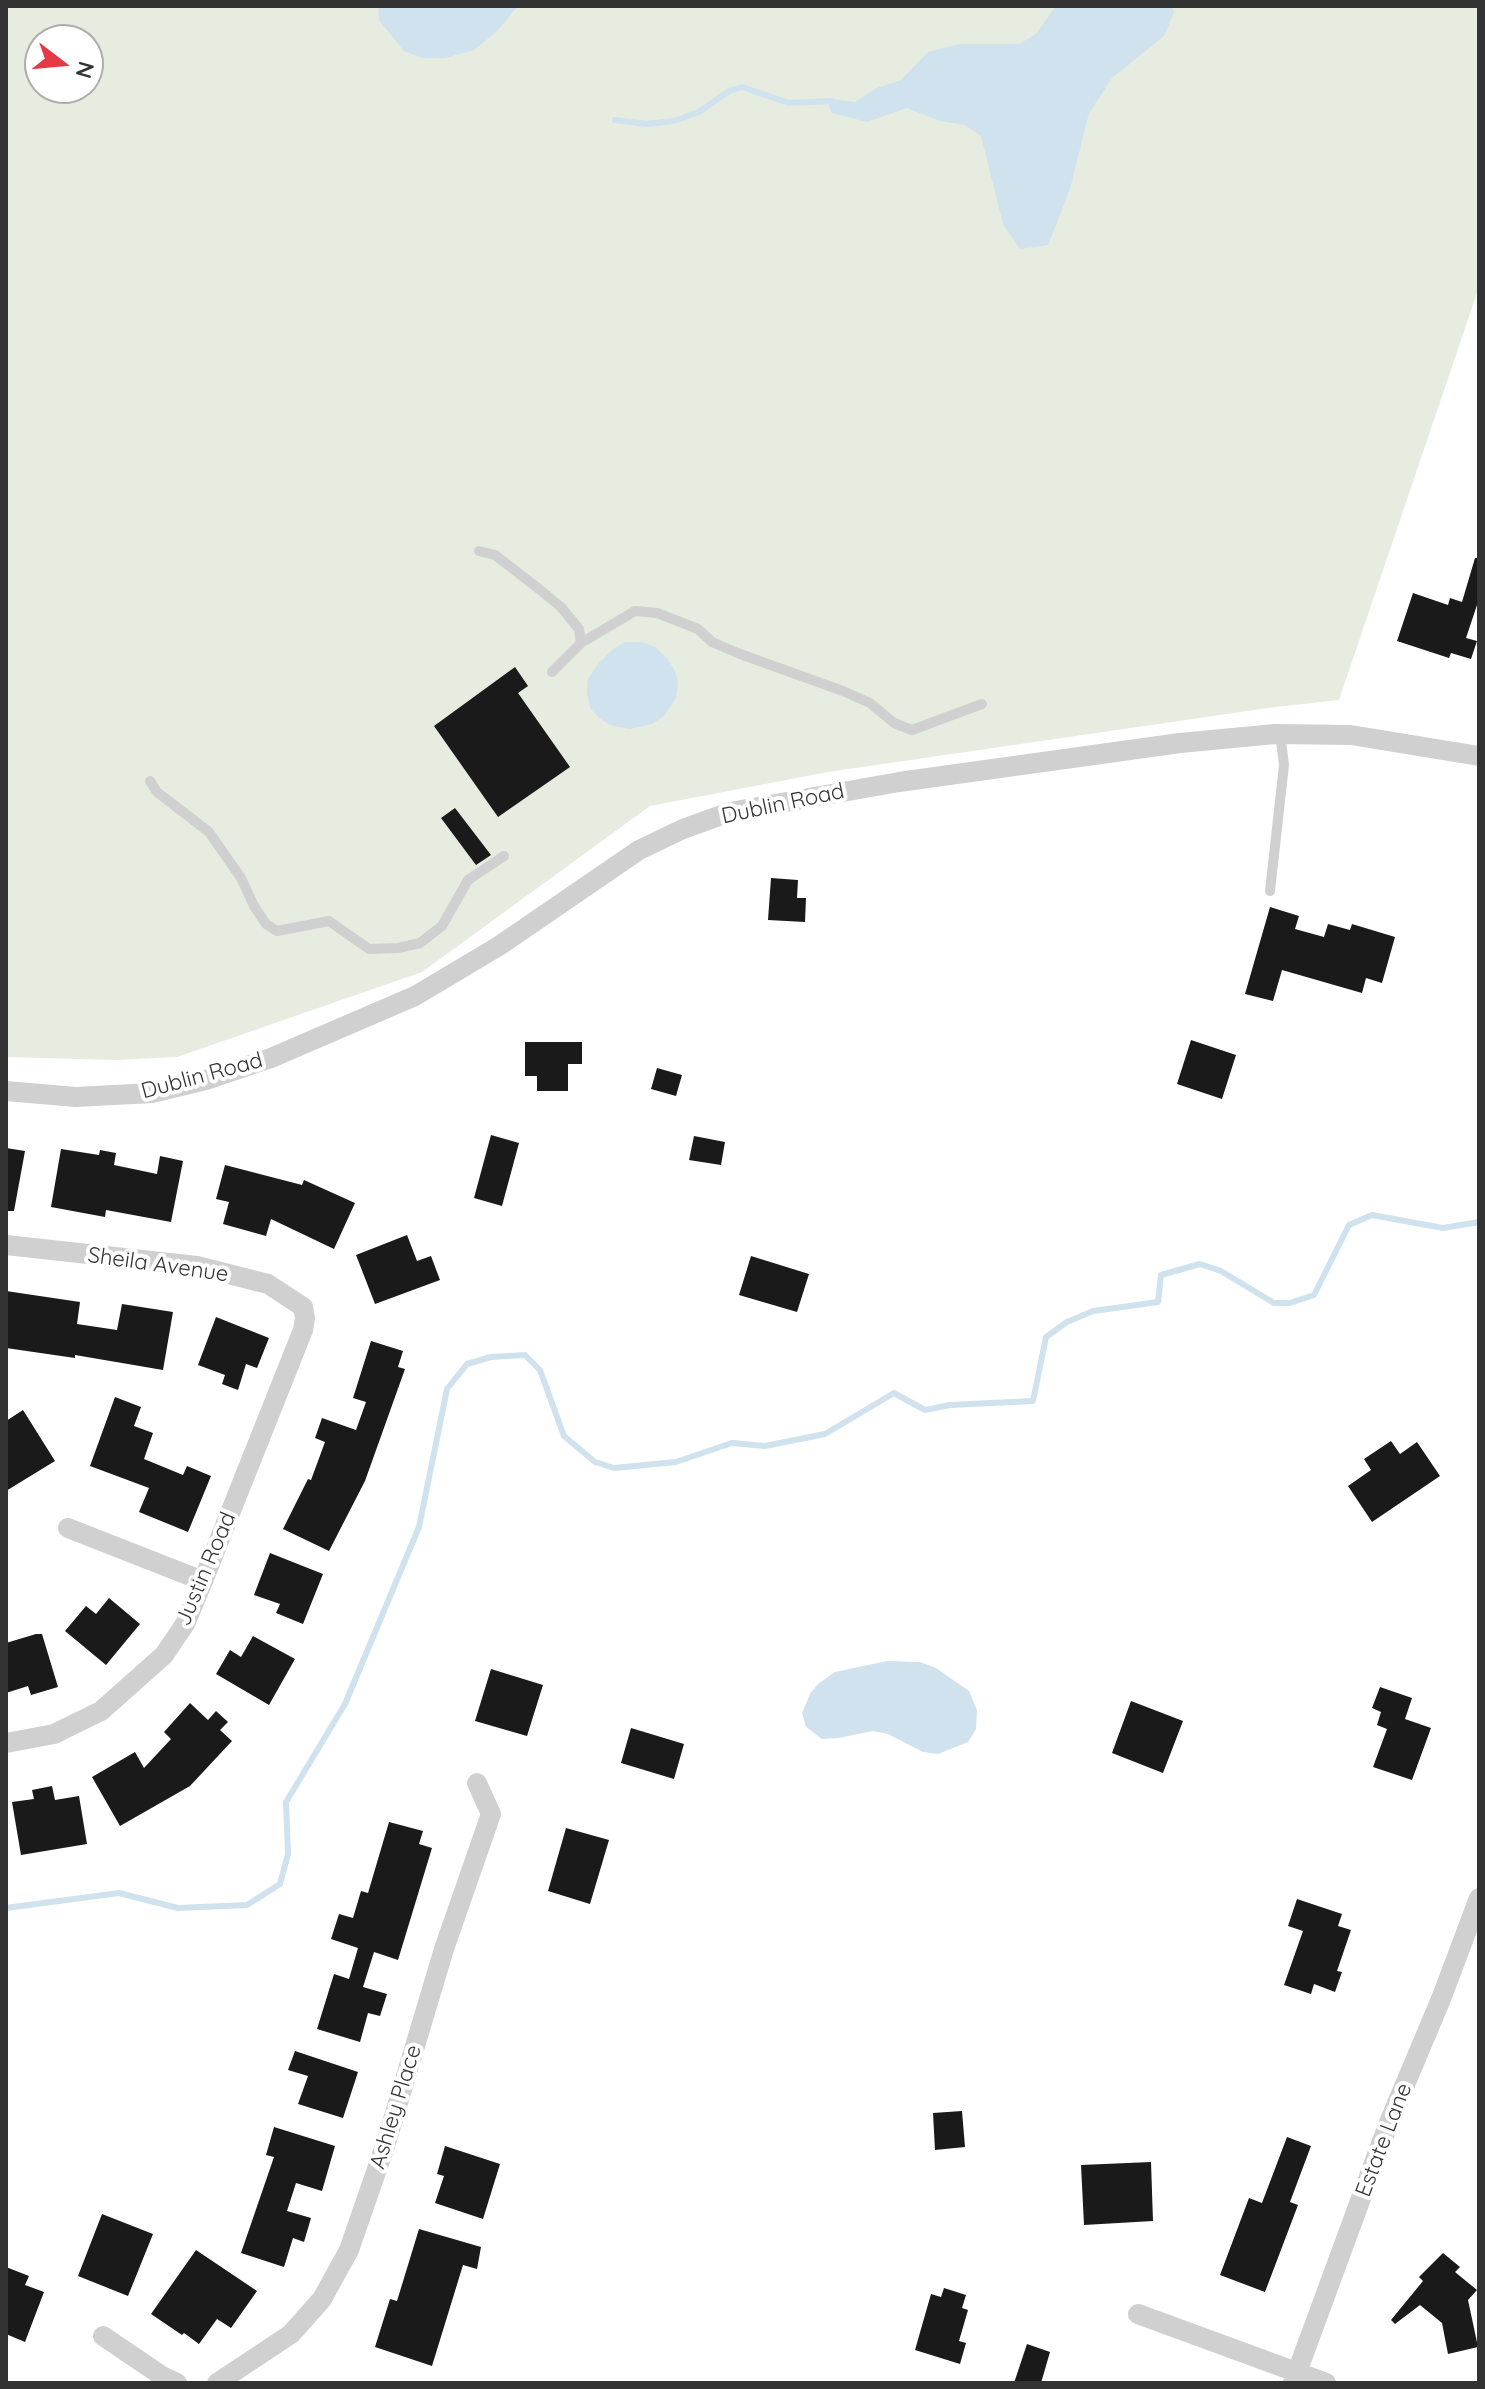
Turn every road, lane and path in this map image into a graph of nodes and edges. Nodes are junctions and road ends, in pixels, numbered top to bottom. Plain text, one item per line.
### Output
1 (479, 551) dead end
2 (581, 643) junction
3 (552, 672) dead end
4 (982, 704) dead end
5 (1280, 733) junction
6 (1479, 756) edge
7 (150, 781) dead end
8 (504, 856) dead end
9 (1270, 891) dead end
10 (6, 1091) edge
11 (6, 1245) edge
12 (303, 1307) joint
13 (68, 1528) dead end
14 (203, 1581) junction
15 (6, 1743) edge
16 (477, 1783) dead end
17 (1479, 1898) edge
18 (1138, 2314) dead end
19 (103, 2336) dead end
20 (1294, 2378) edge
21 (177, 2383) edge
22 (217, 2383) edge
23 (1326, 2383) edge

1 - 2 lane
2 - 3 lane
2 - 4 lane
5 - 6 street, Dublin Road
5 - 9 lane
5 - 10 street, Dublin Road
7 - 8 lane
11 - 12 street, Sheila Avenue
12 - 14 street, Justin Road
13 - 14 street
14 - 15 street, Justin Road
16 - 22 street, Ashley Place
17 - 20 street, Estate Lane
18 - 20 street
19 - 21 street
20 - 23 street

